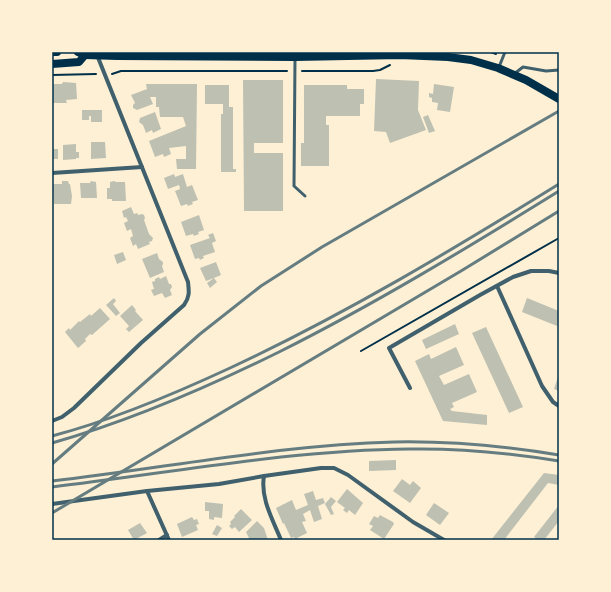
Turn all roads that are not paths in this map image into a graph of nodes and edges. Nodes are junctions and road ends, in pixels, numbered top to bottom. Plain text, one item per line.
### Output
1 (52, 52) edge
2 (57, 52) edge
3 (505, 52) edge
4 (83, 53) edge
5 (97, 55) junction
6 (295, 57) junction
7 (52, 64) edge
8 (498, 68) junction
9 (559, 70) edge
10 (514, 74) junction
11 (559, 99) edge
12 (142, 167) junction
13 (52, 173) edge
14 (305, 196) dead end
15 (559, 273) edge
16 (497, 286) junction
17 (410, 388) dead end
18 (559, 406) edge
19 (52, 421) edge
20 (264, 476) junction
21 (148, 491) junction
22 (52, 504) edge
23 (167, 535) junction
24 (159, 540) edge
25 (169, 540) edge
26 (281, 540) edge
27 (444, 540) edge

1 - 2 main road
3 - 8 lane
4 - 5 main road
4 - 7 main road
5 - 6 main road
5 - 12 street
6 - 8 main road
6 - 14 lane
8 - 10 main road
9 - 10 lane
10 - 11 main road
12 - 13 street
12 - 19 street
15 - 16 street
16 - 17 street
16 - 18 street
20 - 21 street
20 - 26 street
20 - 27 street
21 - 22 street
21 - 23 street
23 - 24 street
23 - 25 street

